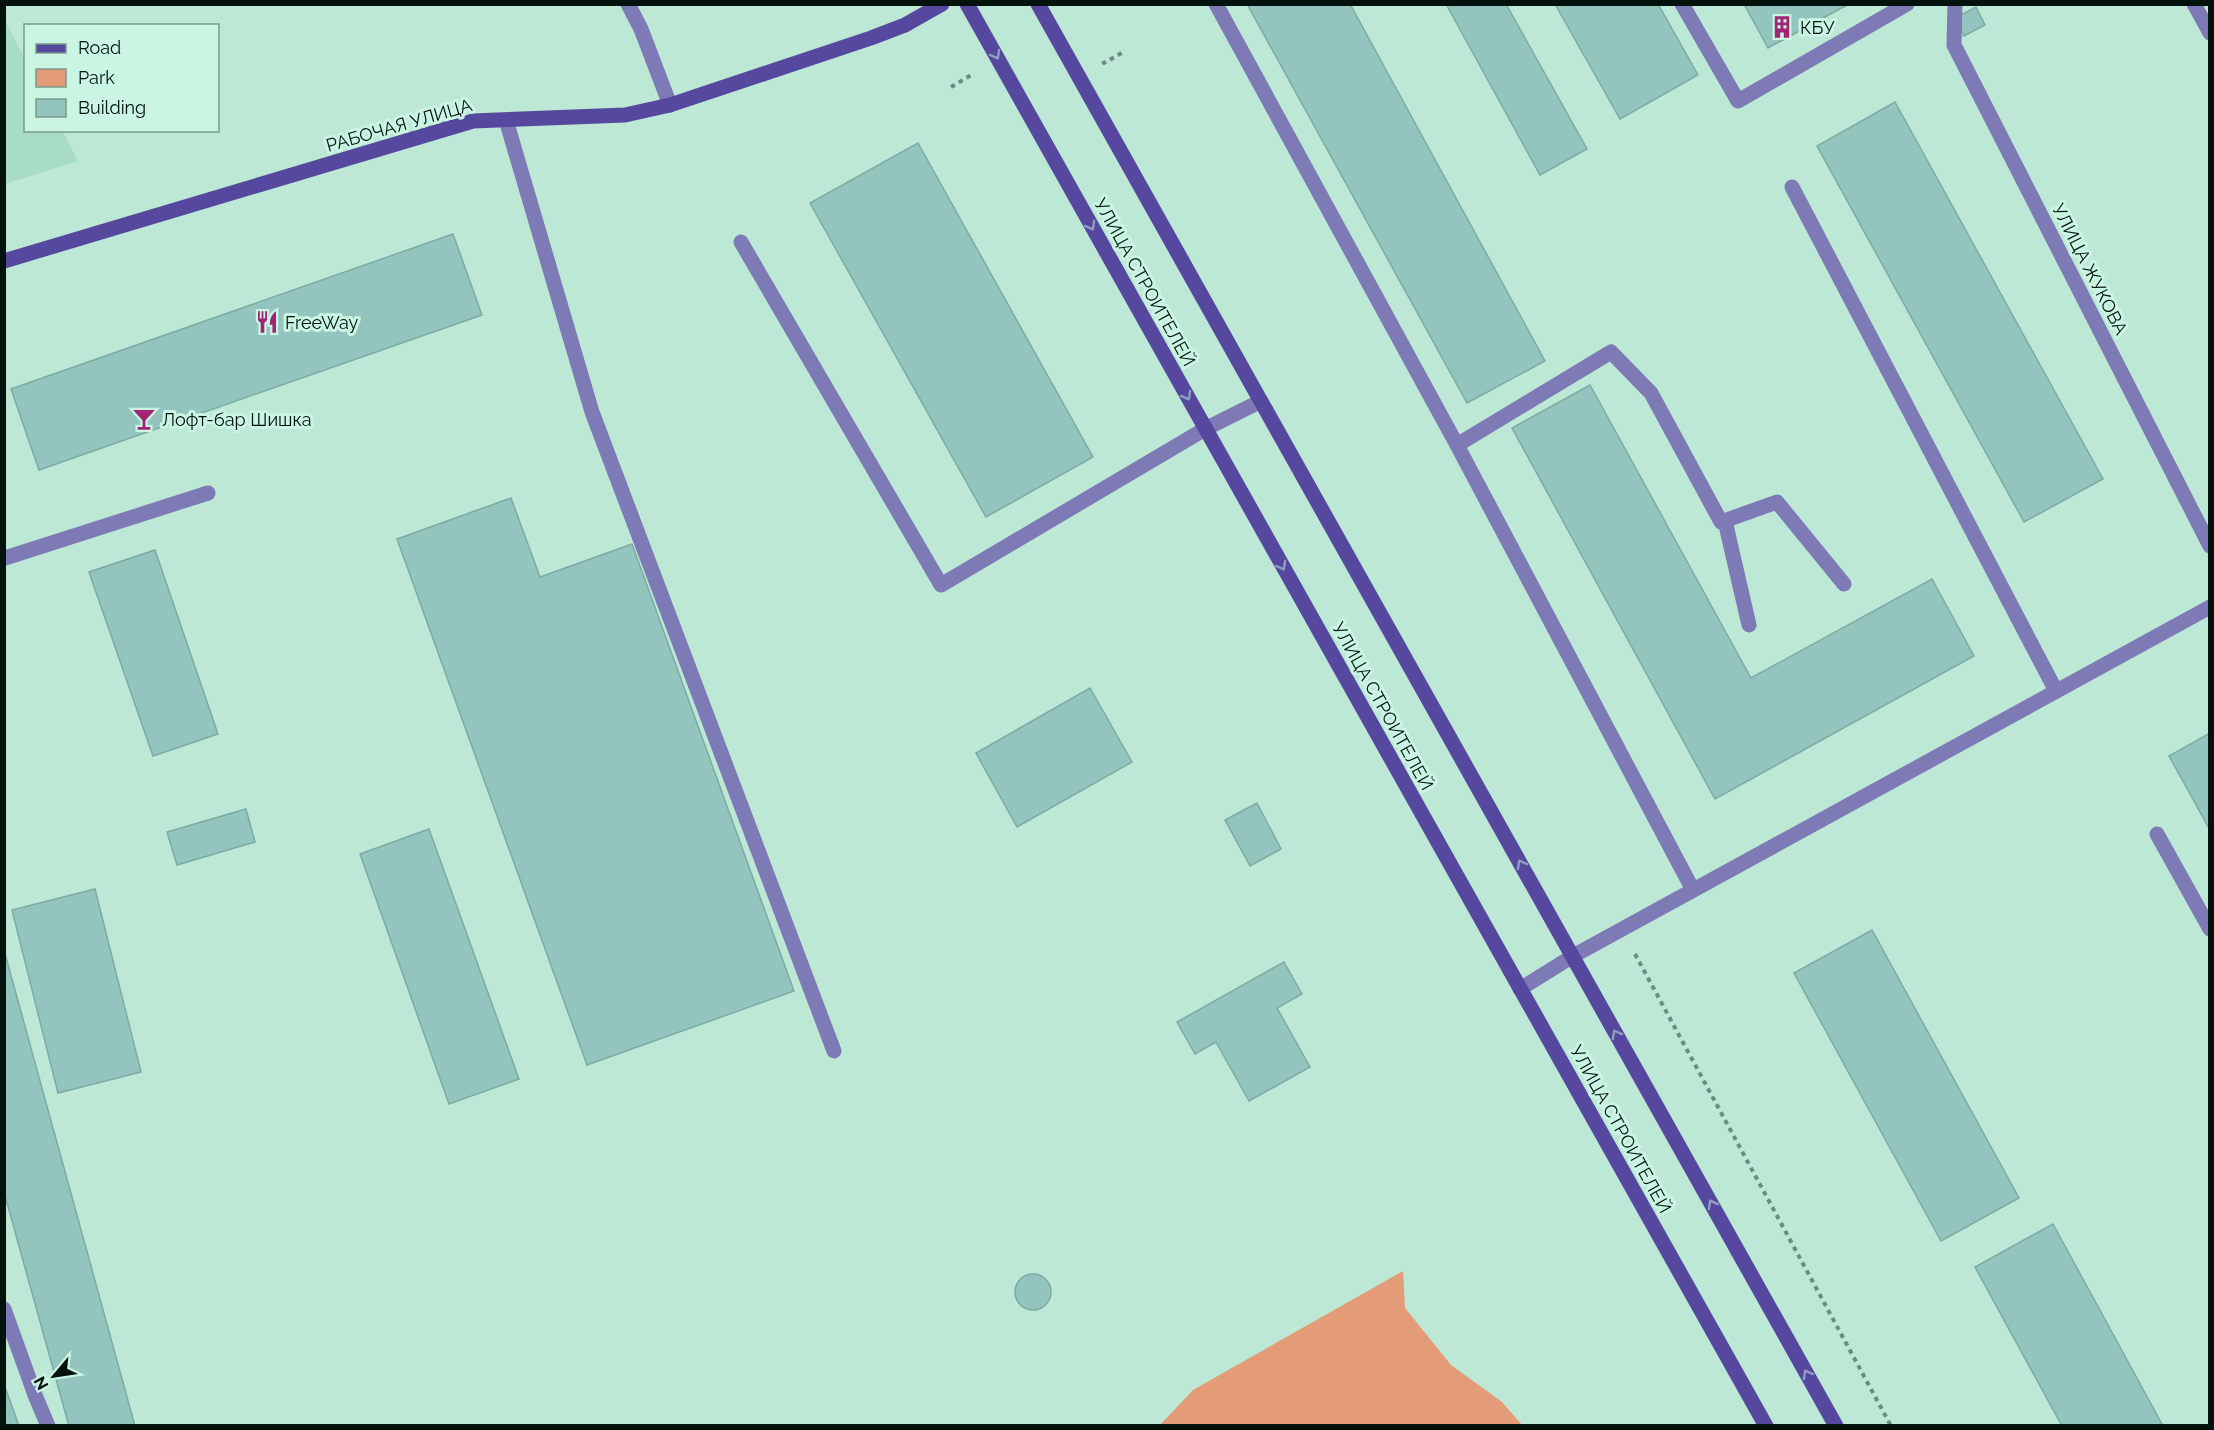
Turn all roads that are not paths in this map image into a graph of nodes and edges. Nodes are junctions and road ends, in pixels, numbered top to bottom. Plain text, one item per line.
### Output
1 (628, 4) edge
2 (942, 4) edge
3 (967, 4) edge
4 (1038, 4) edge
5 (1216, 4) edge
6 (1682, 4) edge
7 (1907, 4) edge
8 (1955, 4) edge
9 (2194, 4) edge
10 (2210, 33) edge
11 (670, 105) junction
12 (506, 120) junction
13 (1792, 187) dead end
14 (741, 242) dead end
15 (4, 261) edge
16 (1261, 401) junction
17 (1205, 429) junction
18 (1457, 445) junction
19 (208, 493) dead end
20 (1725, 521) junction
21 (2210, 546) edge
22 (4, 556) edge
23 (1844, 584) dead end
24 (2210, 607) edge
25 (1749, 625) dead end
26 (2056, 691) junction
27 (2157, 834) dead end
28 (1693, 890) junction
29 (2210, 929) edge
30 (1573, 956) junction
31 (1520, 989) junction
32 (834, 1051) dead end
33 (4, 1309) edge
34 (48, 1425) edge
35 (1766, 1425) edge
36 (1836, 1425) edge

1 - 11 street
2 - 11 street, РАБОЧАЯ УЛИЦА
3 -> 17 street, УЛИЦА СТРОИТЕЛЕЙ
4 - 16 street
5 - 18 street
6 - 7 street
8 - 21 street, УЛИЦА ЖУКОВА
9 - 10 street
11 - 12 street, РАБОЧАЯ УЛИЦА
12 - 15 street, РАБОЧАЯ УЛИЦА
12 - 32 street
13 - 26 street
14 - 17 street
16 - 17 street
30 -> 16 street
17 -> 31 street, УЛИЦА СТРОИТЕЛЕЙ
18 - 20 street
18 - 28 street
19 - 22 street
20 - 23 street
20 - 25 street
24 - 26 street
26 - 28 street
27 - 29 street
28 - 30 street
30 - 31 street
36 -> 30 street
31 - 35 street, УЛИЦА СТРОИТЕЛЕЙ
33 - 34 street

